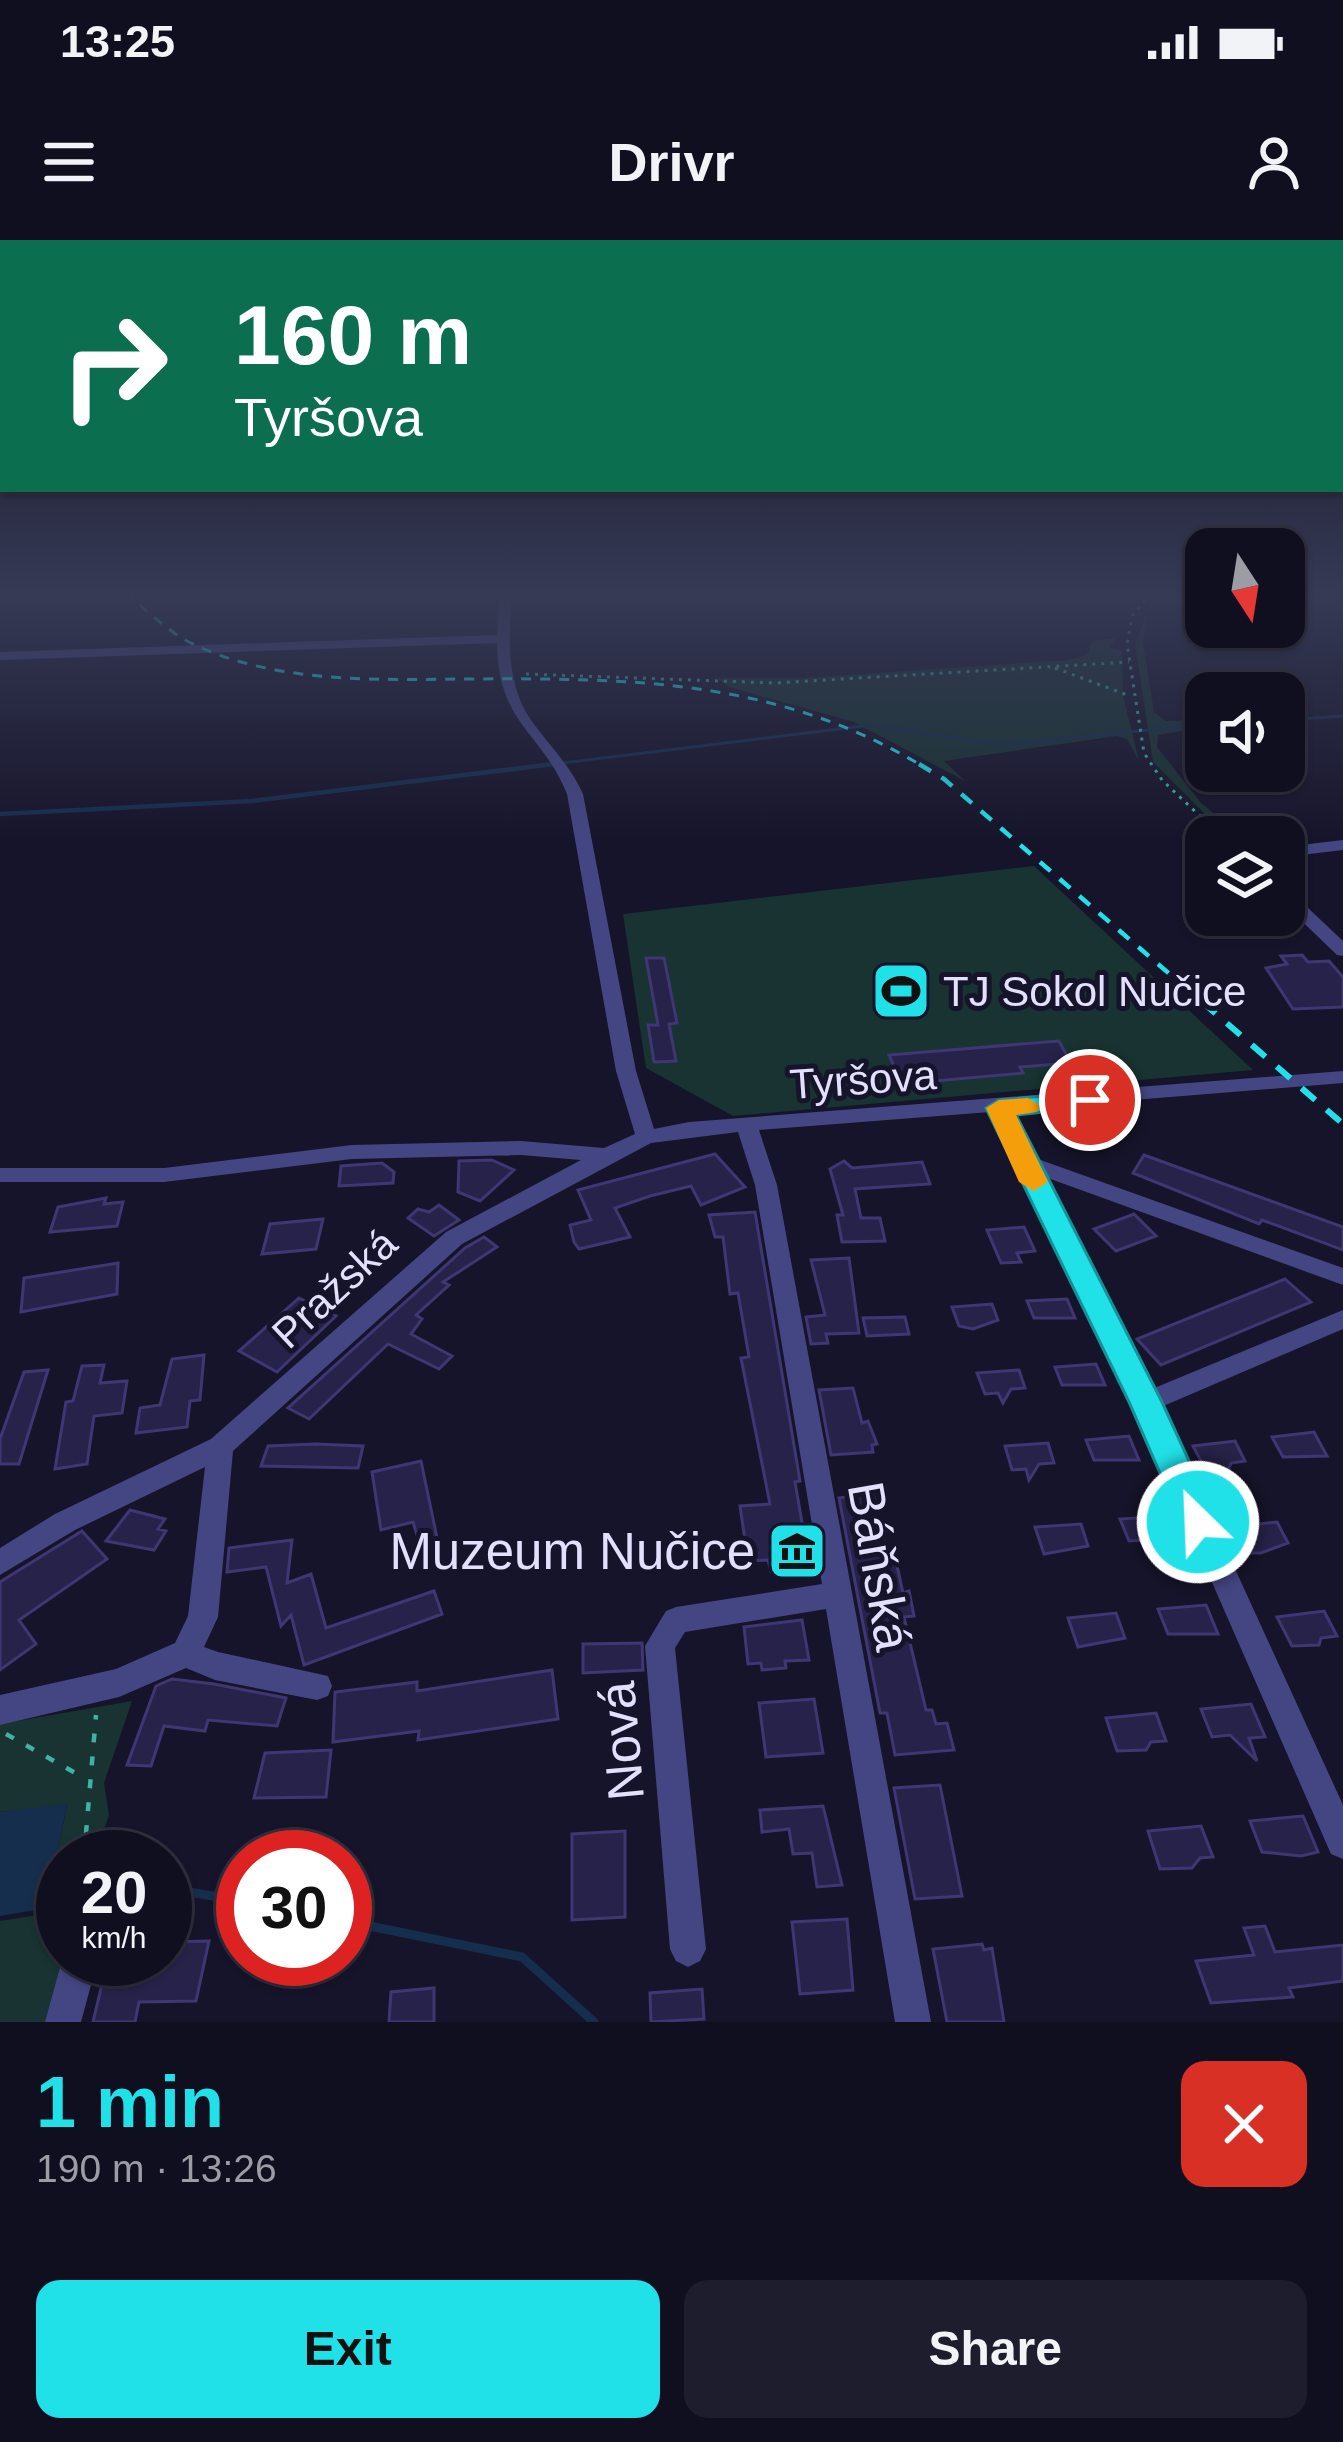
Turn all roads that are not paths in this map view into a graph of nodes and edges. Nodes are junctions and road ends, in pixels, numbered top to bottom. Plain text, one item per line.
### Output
1 (506, 676) edge
2 (1343, 845) edge
3 (1305, 850) edge
4 (1305, 914) edge
5 (1342, 948) edge
6 (1343, 1078) edge
7 (999, 1108) junction
8 (747, 1127) junction
9 (646, 1137) junction
10 (607, 1155) junction
11 (1021, 1161) junction
12 (0, 1175) edge
13 (1343, 1277) edge
14 (1343, 1319) edge
15 (1146, 1402) junction
16 (220, 1447) junction
17 (0, 1563) edge
18 (836, 1595) junction
19 (186, 1653) junction
20 (317, 1686) dead end
21 (0, 1710) edge
22 (1343, 1842) edge
23 (688, 1949) dead end
24 (73, 1986) edge
25 (63, 2022) edge
26 (913, 2022) edge

1 - 9 street
2 - 3 street
4 - 5 street
6 - 7 street, Tyršova
7 - 8 street, Tyršova
7 - 11 street
8 - 9 street, Pražská
8 - 18 street, Báňská
9 - 10 street, Pražská
10 - 12 street
10 - 16 street, Pražská
11 - 13 street
11 - 15 street
14 - 15 street
15 - 22 street
16 - 17 street, Pražská
16 - 19 street
18 - 23 street, Nová
18 - 26 street, Báňská
19 - 20 street
19 - 21 street
24 - 25 street

